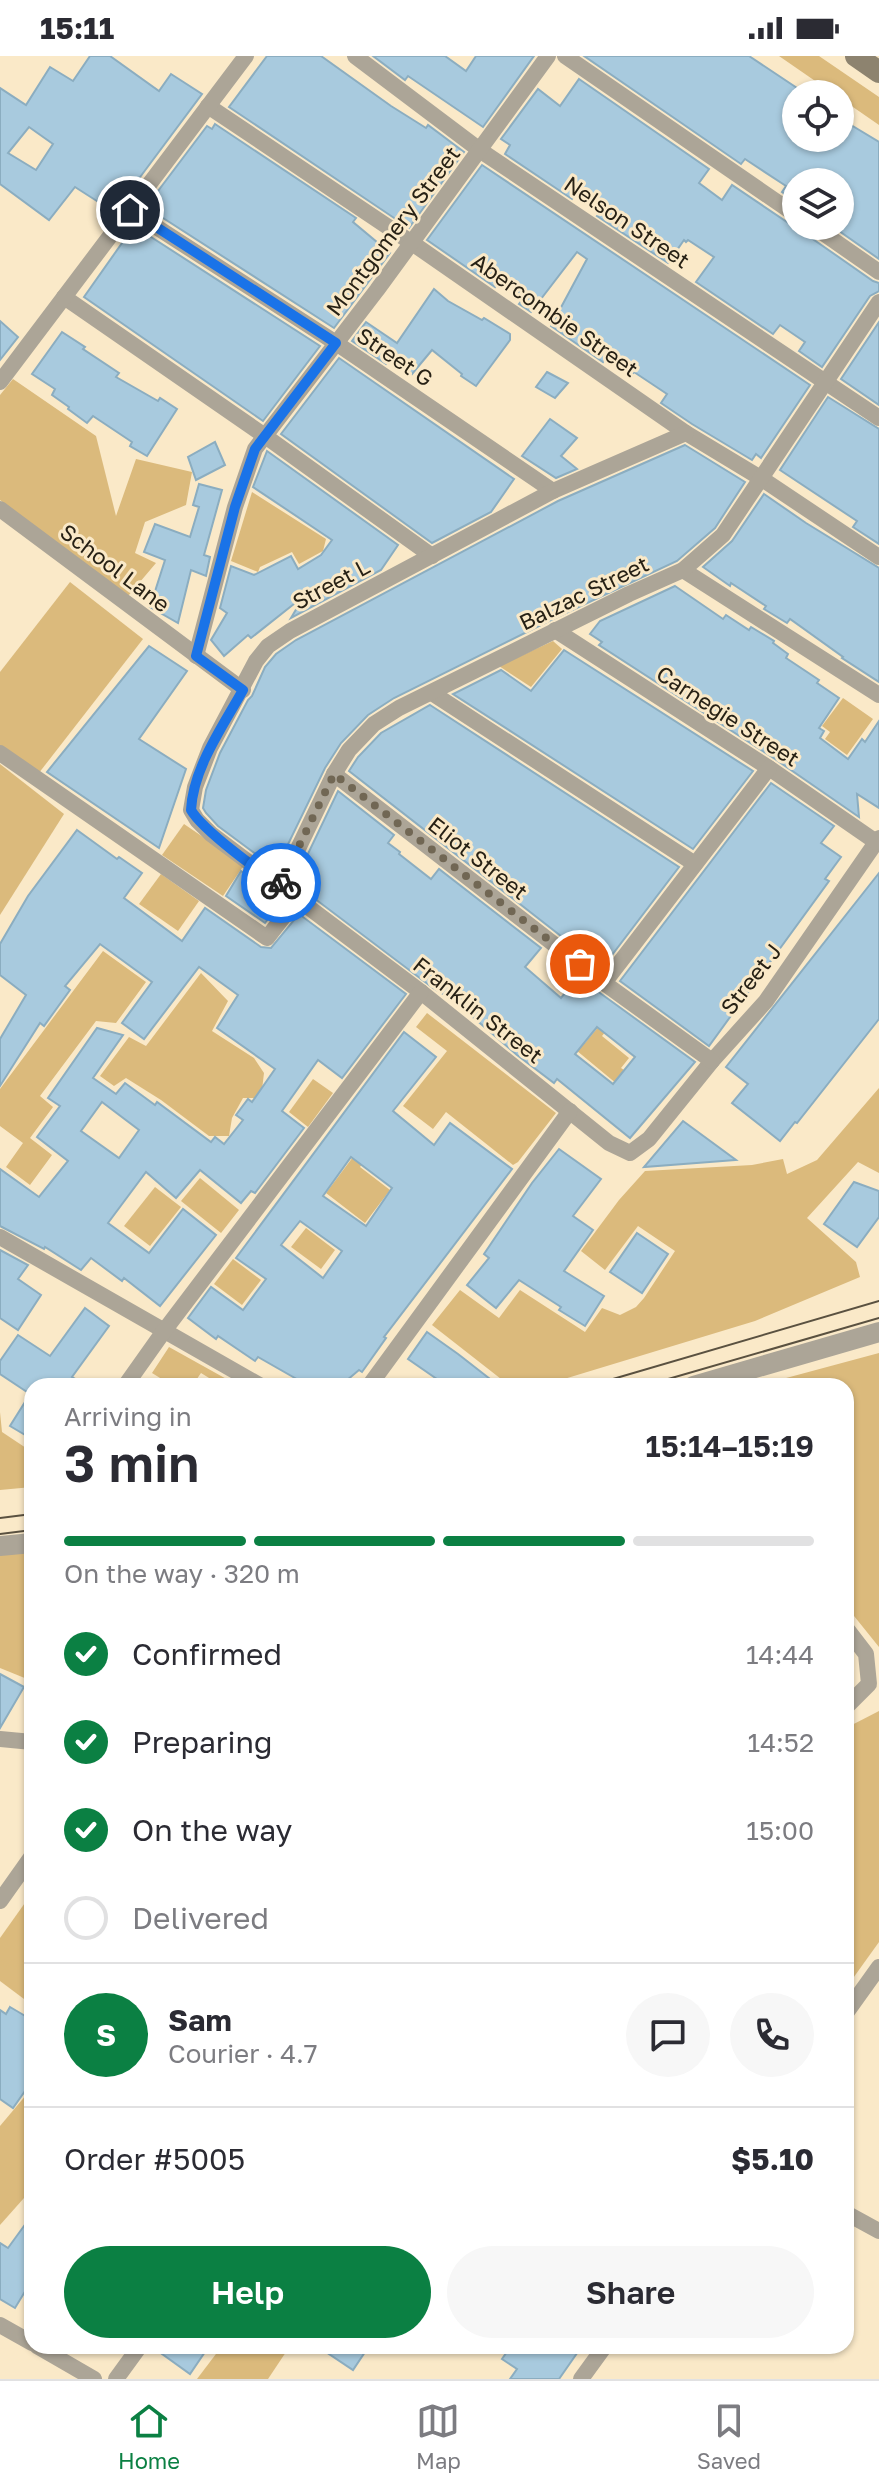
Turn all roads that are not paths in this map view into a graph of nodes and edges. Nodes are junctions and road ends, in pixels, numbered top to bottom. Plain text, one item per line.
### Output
1 (246, 56) edge
2 (355, 56) edge
3 (548, 56) edge
4 (565, 56) edge
5 (856, 56) edge
6 (879, 72) edge
7 (208, 106) junction
8 (481, 151) junction
9 (782, 205) edge
10 (130, 210) junction
11 (833, 240) edge
12 (412, 243) junction
13 (879, 272) edge
14 (64, 297) junction
15 (879, 302) edge
16 (336, 343) junction
17 (0, 382) edge
18 (825, 382) junction
19 (879, 418) edge
20 (686, 433) junction
21 (265, 436) junction
22 (762, 479) junction
23 (553, 491) junction
24 (0, 509) edge
25 (432, 556) junction
26 (879, 557) edge
27 (683, 570) junction
28 (555, 630) junction
29 (196, 656) junction
30 (243, 690) junction
31 (432, 693) junction
32 (879, 695) edge
33 (0, 753) edge
34 (769, 768) junction
35 (334, 774) junction
36 (878, 840) edge
37 (695, 864) junction
38 (281, 884) junction
39 (298, 898) junction
40 (604, 983) junction
41 (421, 992) junction
42 (712, 1061) junction
43 (570, 1111) junction
44 (649, 1139) joint
45 (0, 1237) edge
46 (164, 1331) junction
47 (879, 1332) edge
48 (131, 1378) edge
49 (247, 1378) edge
50 (375, 1378) edge
51 (721, 1378) edge
52 (24, 1544) edge
53 (0, 1546) edge
54 (854, 1638) edge
55 (854, 1699) edge
56 (0, 1739) edge
57 (24, 1741) edge
58 (24, 1867) edge
59 (0, 1901) edge
60 (879, 1967) edge
61 (854, 2002) edge
62 (854, 2217) edge
63 (879, 2231) edge
64 (0, 2325) edge
65 (24, 2339) edge
66 (50, 2354) edge
67 (134, 2354) edge
68 (599, 2354) edge
69 (94, 2379) edge
70 (116, 2379) edge
71 (581, 2379) edge

1 - 7 street
2 - 8 street, Nelson Street
3 - 8 street, Montgomery Street
4 - 9 street
5 - 6 main road
7 - 10 street
7 - 12 street, Abercombie Street
8 - 12 street, Montgomery Street
8 - 18 street, Nelson Street
10 - 14 street
10 - 16 street, Street G
11 - 13 street
12 - 16 street, Montgomery Street
12 - 20 street, Abercombie Street
14 - 17 street
14 - 21 street
15 - 18 street, Balzac Street
16 - 21 street, Montgomery Street
16 - 23 street, Street G
18 - 19 street, Nelson Street
18 - 22 street, Balzac Street
20 - 22 street, Abercombie Street
20 - 23 street, Street L
21 - 25 street
21 - 29 street, Montgomery Street
22 - 26 street, Abercombie Street
22 - 27 street, Balzac Street
23 - 25 street, Street L
24 - 29 street, School Lane
25 - 30 street, Street L
27 - 28 street, Balzac Street
27 - 32 street
28 - 31 street, Balzac Street
28 - 34 street, Carnegie Street
29 - 30 street, School Lane
30 - 38 street, Street L
31 - 35 street, Balzac Street
31 - 37 street
33 - 39 street
34 - 36 street, Carnegie Street
34 - 37 street
35 - 38 street, Balzac Street
35 - 40 street, Eliot Street
36 - 42 street, Street J
37 - 40 street
38 - 39 street, Franklin Street
39 - 41 street, Franklin Street
40 - 42 street, Eliot Street
41 - 43 street, Franklin Street
41 - 46 street
42 - 44 street, Street J
43 - 44 street, Franklin Street
43 - 50 street
45 - 46 street
46 - 48 street
46 - 49 street
47 - 51 street
52 - 53 street
54 - 55 street
56 - 57 street
58 - 59 street
60 - 61 street
62 - 63 street
64 - 65 street
66 - 69 street
67 - 70 street
68 - 71 street

